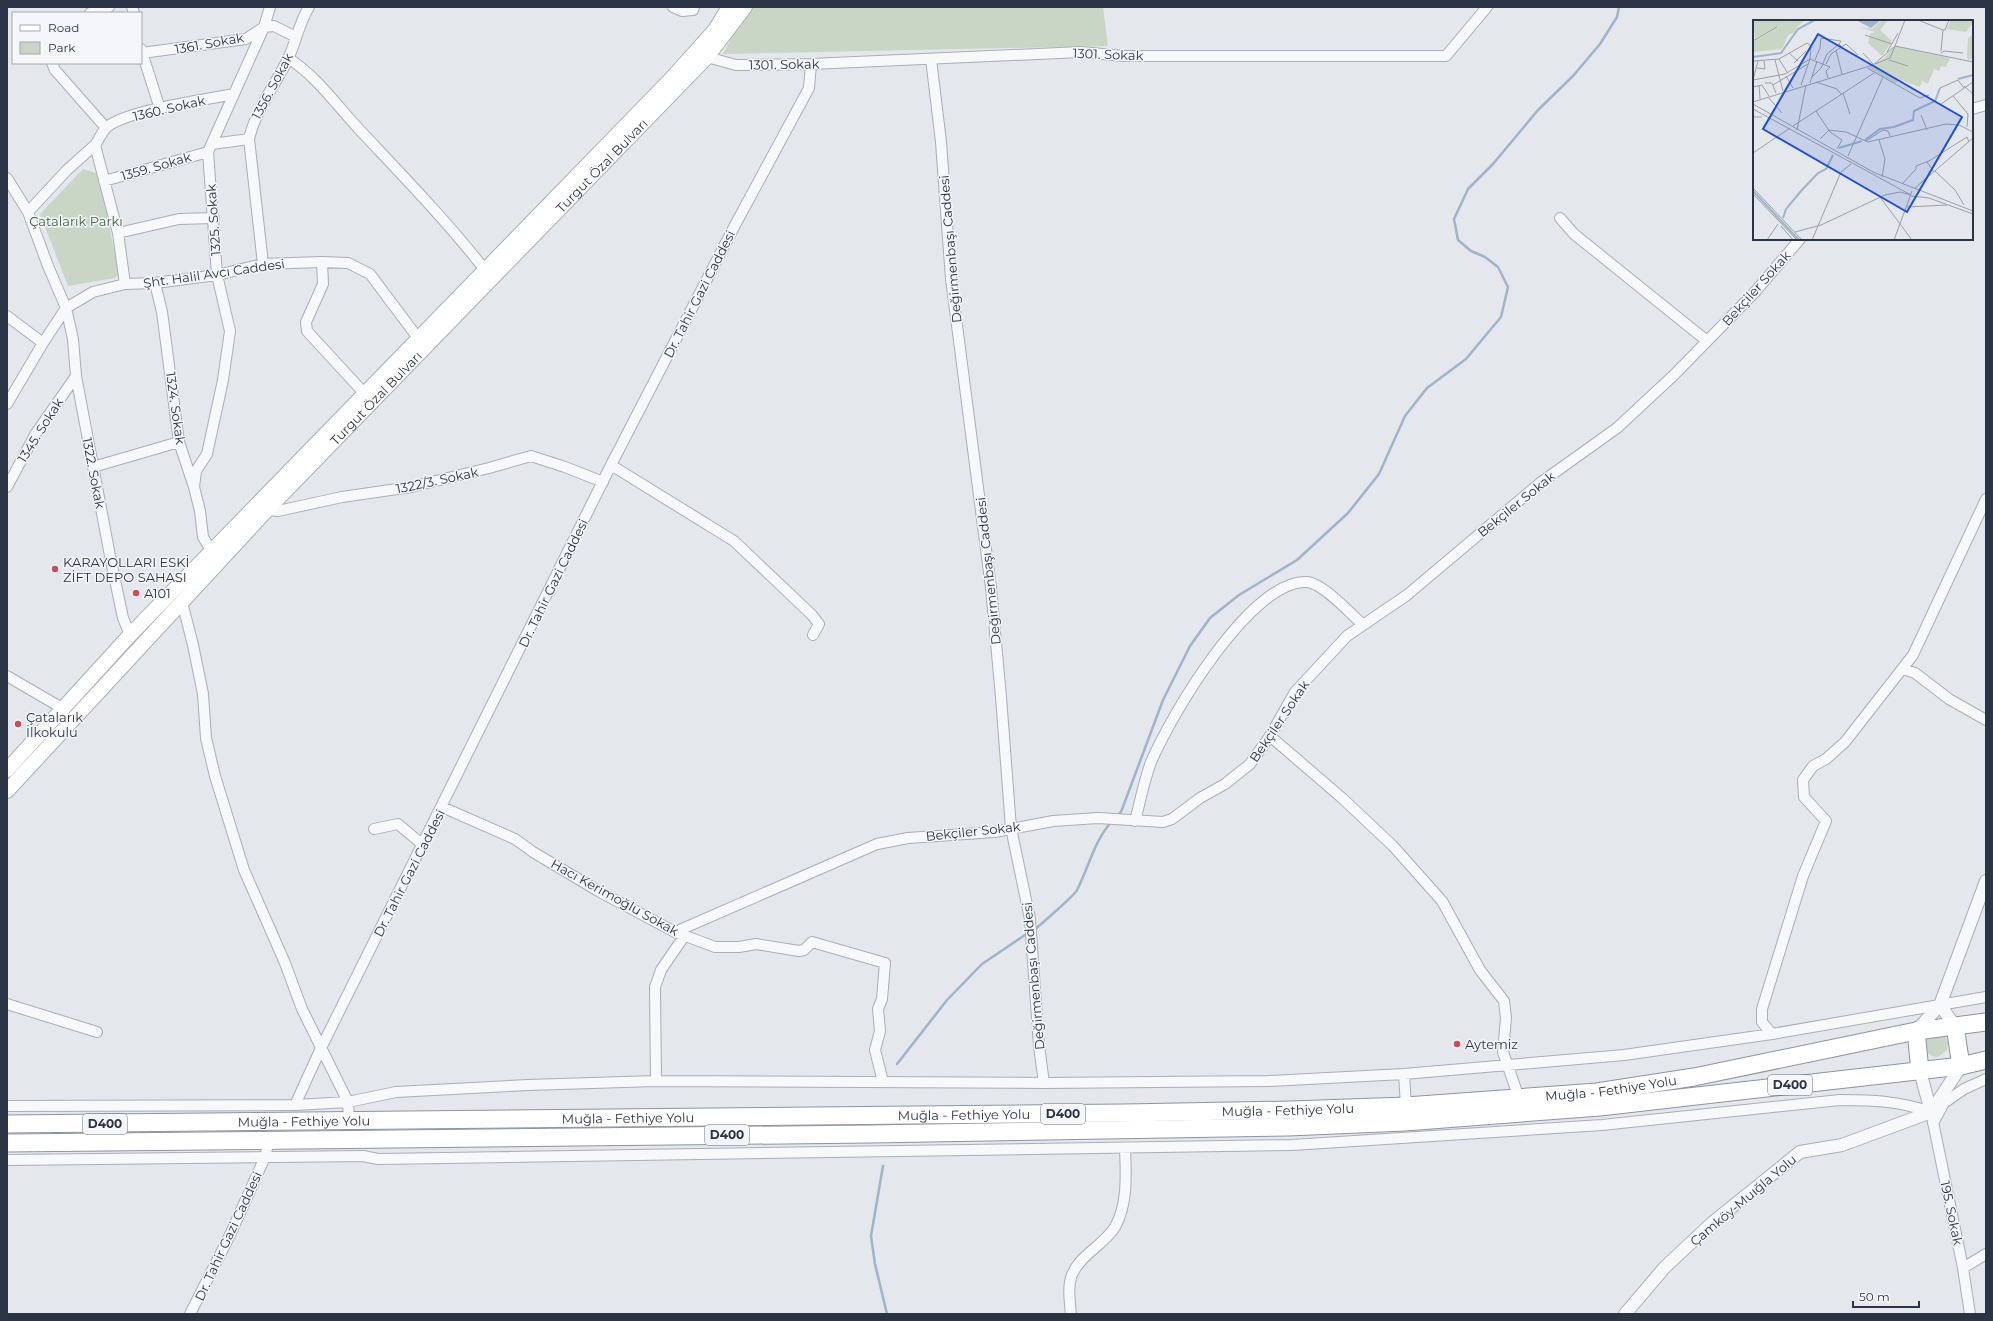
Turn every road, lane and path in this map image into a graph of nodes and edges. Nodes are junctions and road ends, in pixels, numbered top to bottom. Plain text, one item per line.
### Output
1 (109, 7) edge
2 (270, 7) edge
3 (309, 7) edge
4 (673, 7) edge
5 (694, 7) edge
6 (730, 7) edge
7 (745, 7) edge
8 (1487, 7) edge
9 (93, 12) edge
10 (264, 27) junction
11 (296, 37) junction
12 (142, 51) edge
13 (142, 54) edge
14 (707, 57) junction
15 (288, 58) junction
16 (931, 58) junction
17 (52, 64) edge
18 (811, 64) junction
19 (234, 94) junction
20 (1986, 105) edge
21 (160, 109) junction
22 (1973, 109) edge
23 (106, 128) junction
24 (249, 139) junction
25 (95, 145) junction
26 (210, 148) junction
27 (7, 178) edge
28 (104, 181) junction
29 (28, 212) junction
30 (214, 218) junction
31 (1560, 218) dead end
32 (118, 233) junction
33 (1799, 240) edge
34 (322, 262) junction
35 (263, 264) junction
36 (485, 270) junction
37 (218, 276) junction
38 (155, 283) junction
39 (125, 284) junction
40 (66, 308) junction
41 (7, 316) edge
42 (418, 338) junction
43 (1707, 341) junction
44 (43, 343) junction
45 (76, 376) junction
46 (364, 393) junction
47 (7, 404) edge
48 (179, 442) junction
49 (611, 465) junction
50 (93, 467) junction
51 (603, 482) junction
52 (7, 486) edge
53 (194, 487) junction
54 (1986, 500) edge
55 (267, 510) junction
56 (212, 552) junction
57 (182, 602) junction
58 (1364, 625) junction
59 (813, 635) dead end
60 (130, 636) junction
61 (1903, 668) junction
62 (7, 676) edge
63 (62, 708) junction
64 (1986, 720) edge
65 (1270, 736) junction
66 (7, 770) edge
67 (7, 791) edge
68 (442, 807) junction
69 (1134, 821) junction
70 (1010, 828) junction
71 (374, 829) dead end
72 (423, 845) junction
73 (1986, 881) edge
74 (680, 934) junction
75 (1986, 997) edge
76 (7, 1004) edge
77 (1940, 1005) junction
78 (1986, 1022) edge
79 (1955, 1026) junction
80 (1916, 1031) junction
81 (97, 1032) dead end
82 (1772, 1034) junction
83 (321, 1048) junction
84 (1986, 1060) edge
85 (1507, 1066) junction
86 (1961, 1066) junction
87 (1920, 1071) junction
88 (1404, 1074) junction
89 (1986, 1079) edge
90 (656, 1081) junction
91 (883, 1082) junction
92 (1044, 1083) junction
93 (1519, 1098) junction
94 (348, 1102) junction
95 (295, 1105) junction
96 (7, 1106) edge
97 (1406, 1106) junction
98 (1932, 1118) junction
99 (349, 1121) junction
100 (7, 1124) edge
101 (1303, 1127) junction
102 (1214, 1130) junction
103 (941, 1133) junction
104 (269, 1140) junction
105 (7, 1143) edge
106 (1296, 1145) junction
107 (1222, 1147) junction
108 (1125, 1149) junction
109 (942, 1151) junction
110 (265, 1157) junction
111 (7, 1160) edge
112 (1986, 1254) edge
113 (1963, 1268) junction
114 (190, 1314) edge
115 (1071, 1314) edge
116 (1626, 1314) edge
117 (1970, 1314) edge

1 - 9 street
2 - 10 street, 1325. Sokak
3 - 11 street, 1356. Sokak
4 - 5 street
6 - 36 main road
7 - 14 main road, Turgut Özal Bulvarı
8 - 16 street, 1301. Sokak
10 - 11 street
10 - 12 street, 1361. Sokak
10 - 19 street, 1325. Sokak
11 - 15 street, 1356. Sokak
13 - 21 street
14 - 18 street, 1301. Sokak
14 - 55 main road, Turgut Özal Bulvarı
15 - 24 street, 1356. Sokak
15 - 36 street
16 - 18 street, 1301. Sokak
16 - 70 street, Değirmenbaşı Caddesi
17 - 23 street
18 - 49 street, Dr. Tahir Gazi Caddesi
19 - 21 street, 1360. Sokak
19 - 26 street, 1325. Sokak
20 - 22 street
21 - 23 street, 1360. Sokak
23 - 25 street
24 - 26 street, 1359. Sokak
24 - 35 street, 1356. Sokak
25 - 28 street
25 - 29 street
26 - 28 street, 1359. Sokak
26 - 30 street, 1325. Sokak
27 - 29 street
28 - 32 street
29 - 40 street
30 - 32 street
30 - 37 street, 1325. Sokak
31 - 43 street
32 - 39 street
33 - 43 street, Bekçiler Sokak
34 - 35 street, Şht. Halil Avcı Caddesi
34 - 42 street, Şht. Halil Avcı Caddesi
34 - 46 street
35 - 37 street, Şht. Halil Avcı Caddesi
36 - 42 main road
37 - 38 street, Şht. Halil Avcı Caddesi
37 - 53 street, 1325. Sokak
38 - 39 street, Şht. Halil Avcı Caddesi
38 - 48 street, 1324. Sokak
39 - 40 street, Şht. Halil Avcı Caddesi
40 - 44 street, Şht. Halil Avcı Caddesi
40 - 45 street, 1322. Sokak
41 - 44 street
42 - 46 main road
43 - 58 street, Bekçiler Sokak
44 - 47 street, Şht. Halil Avcı Caddesi
45 - 50 street, 1322. Sokak
45 - 52 street, 1345. Sokak
46 - 56 main road
48 - 50 street
48 - 53 street, 1324. Sokak
49 - 51 street, Dr. Tahir Gazi Caddesi
49 - 59 street
50 - 60 street, 1322. Sokak
51 - 55 street, 1322/3. Sokak
51 - 68 street, Dr. Tahir Gazi Caddesi
53 - 56 street, 1324. Sokak
54 - 61 street
55 - 57 main road, Turgut Özal Bulvarı
56 - 60 main road
57 - 67 main road, Turgut Özal Bulvarı
57 - 83 street
58 - 65 street, Bekçiler Sokak
58 - 69 street
60 - 63 main road
61 - 64 street
61 - 82 street
62 - 63 street
63 - 66 main road
65 - 69 street, Bekçiler Sokak
65 - 85 street
68 - 72 street, Dr. Tahir Gazi Caddesi
68 - 74 street, Hacı Kerimoğlu Sokak
69 - 70 street, Bekçiler Sokak
70 - 74 street, Bekçiler Sokak
70 - 92 street, Değirmenbaşı Caddesi
71 - 72 street
72 - 83 street, Dr. Tahir Gazi Caddesi
73 - 77 street
74 - 90 street
74 - 91 street, Hacı Kerimoğlu Sokak
75 - 77 street
76 - 81 street
77 - 79 street
77 - 80 street
77 - 82 street
78 - 79 highway, Muğla - Fethiye Yolu / D400
79 - 80 highway, Muğla - Fethiye Yolu / D400
79 - 86 highway
80 - 87 highway
80 - 93 highway, Muğla - Fethiye Yolu / D400
82 - 85 street
83 - 94 street
83 - 95 street, Dr. Tahir Gazi Caddesi
84 - 86 highway, Muğla - Fethiye Yolu / D400
85 - 88 street
85 - 93 street
86 - 87 highway, Muğla - Fethiye Yolu / D400
86 - 98 street
87 - 98 street
87 - 101 highway, Muğla - Fethiye Yolu / D400
88 - 92 street
88 - 97 street
89 - 98 street
90 - 91 street
90 - 94 street
91 - 92 street
93 - 97 highway, Muğla - Fethiye Yolu / D400
94 - 95 street
94 - 99 street
95 - 96 street
97 - 99 highway, Muğla - Fethiye Yolu / D400
98 - 106 street
98 - 113 street, 195. Sokak
98 - 116 street, Çamköy-Muığla Yolu
99 - 100 highway, Muğla - Fethiye Yolu / D400
101 - 102 highway, Muğla - Fethiye Yolu / D400
101 - 106 street
102 - 103 highway, Muğla - Fethiye Yolu / D400
102 - 107 street
103 - 104 highway, Muğla - Fethiye Yolu / D400
103 - 109 street
104 - 105 highway, Muğla - Fethiye Yolu / D400
104 - 110 street, Dr. Tahir Gazi Caddesi
106 - 107 street
107 - 108 street
108 - 109 street
108 - 115 street
109 - 110 street
110 - 111 street
110 - 114 street, Dr. Tahir Gazi Caddesi
112 - 113 street
113 - 117 street, 195. Sokak

